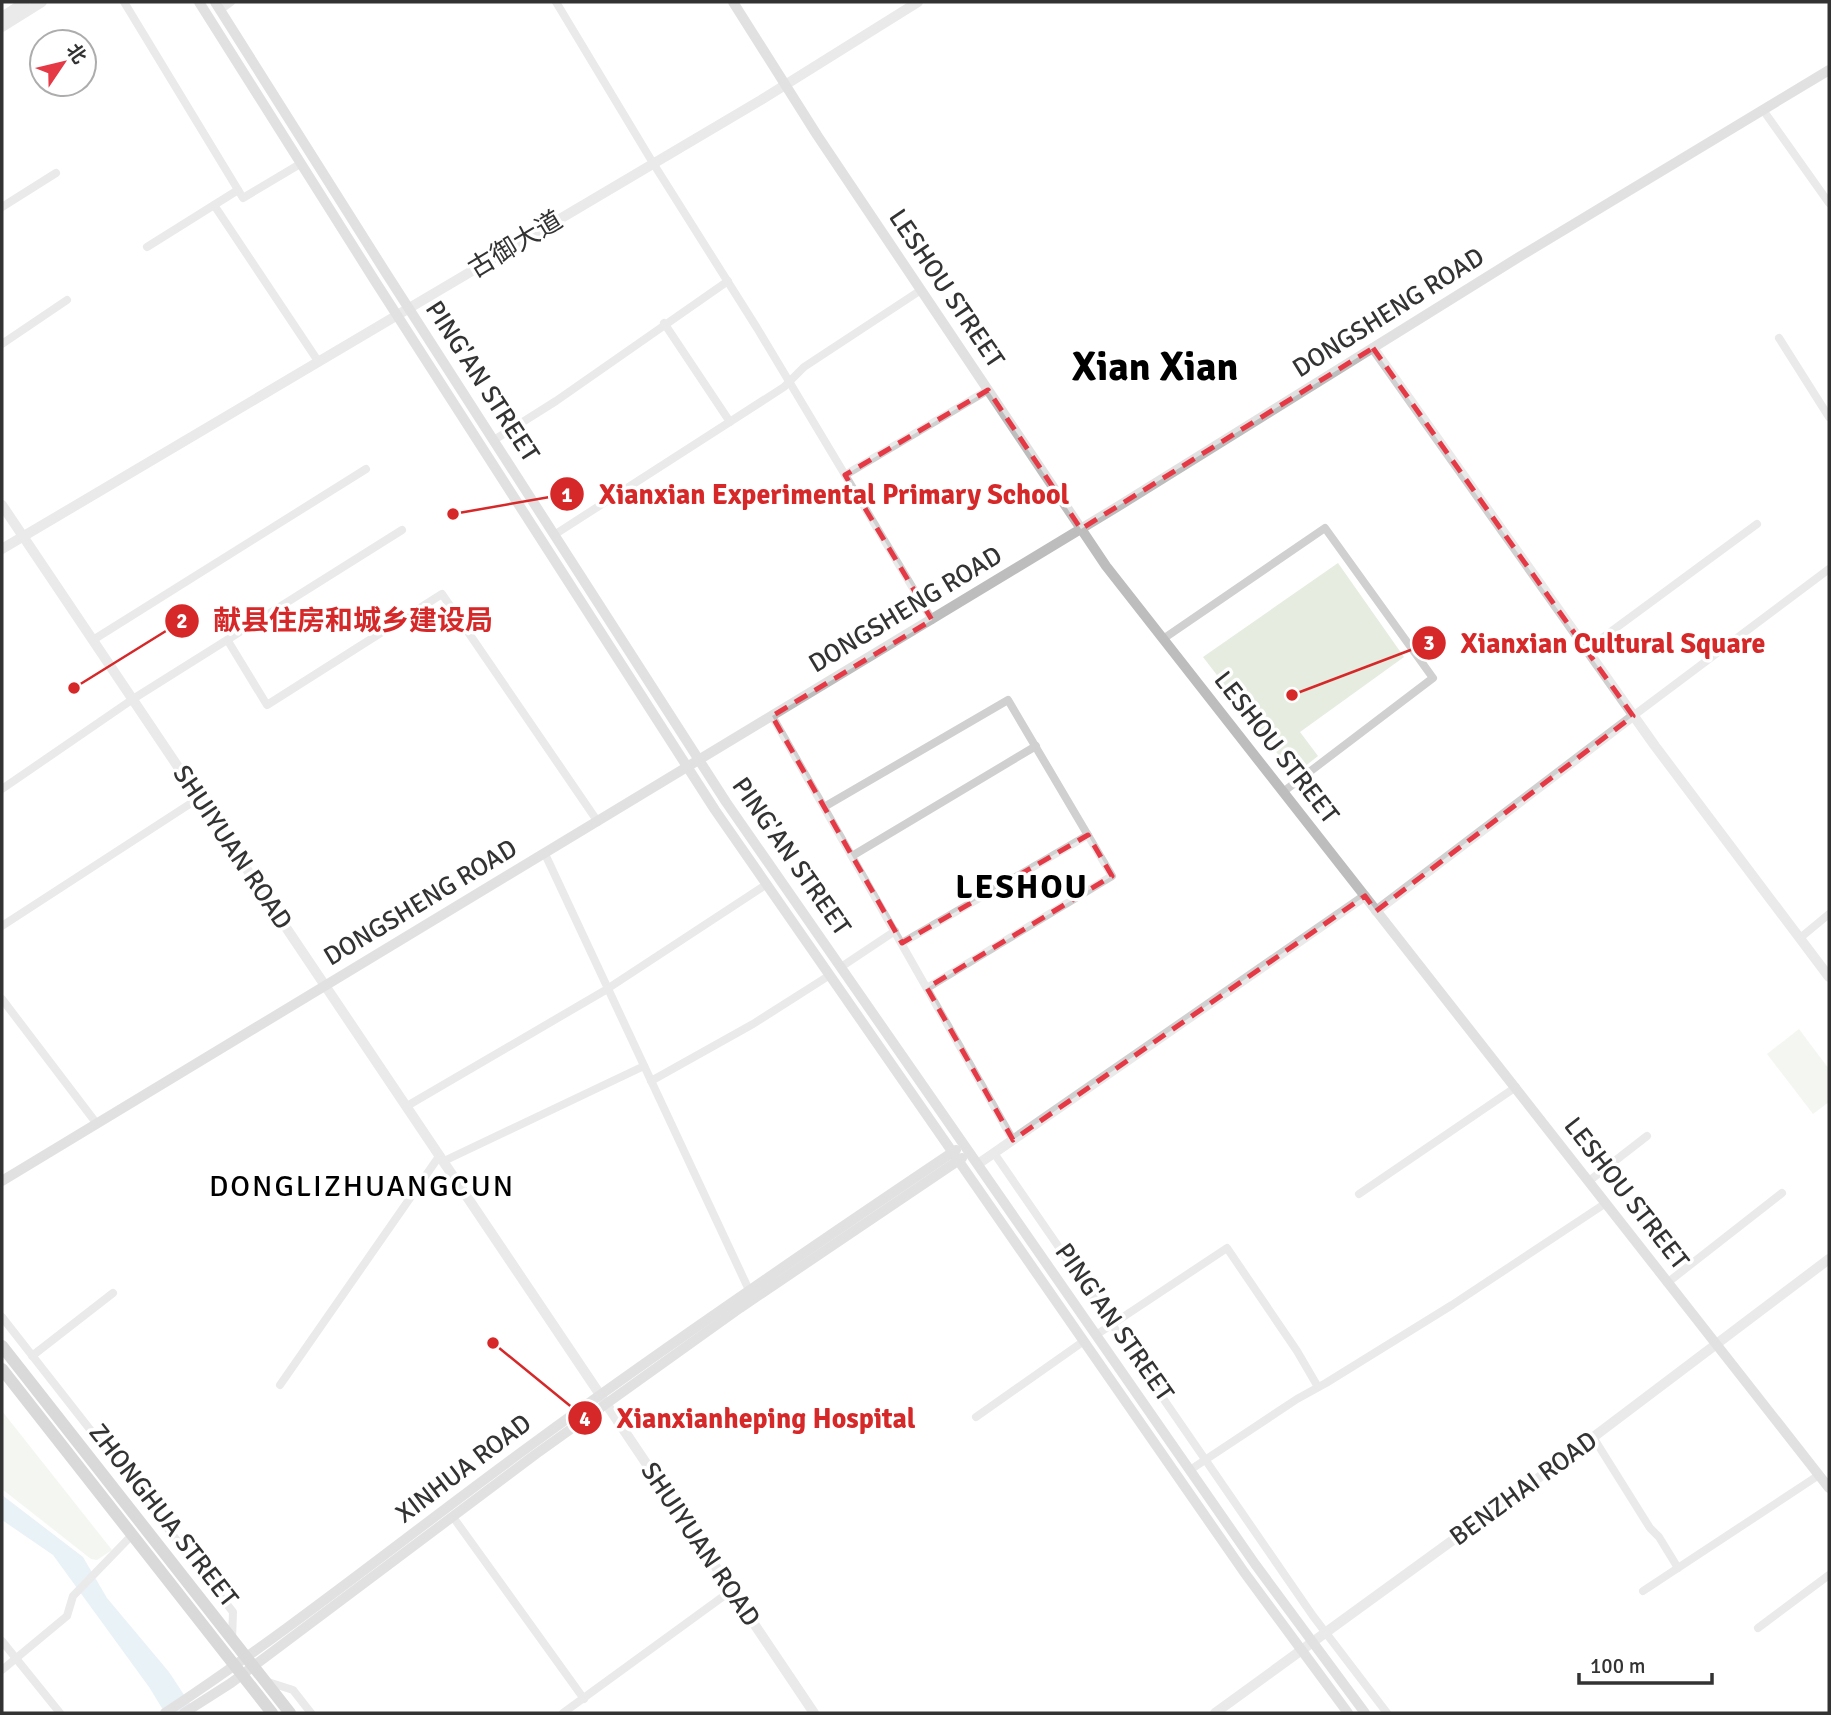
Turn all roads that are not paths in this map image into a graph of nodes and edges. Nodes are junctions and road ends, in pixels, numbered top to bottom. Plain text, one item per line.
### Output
1 (42, 2) edge
2 (124, 2) edge
3 (198, 2) edge
4 (231, 2) edge
5 (556, 2) edge
6 (733, 2) edge
7 (918, 2) edge
8 (20, 3) edge
9 (217, 6) edge
10 (2, 17) edge
11 (2, 27) edge
12 (1829, 70) edge
13 (786, 84) junction
14 (1763, 110) junction
15 (653, 163) junction
16 (300, 164) junction
17 (56, 173) dead end
18 (238, 190) junction
19 (1829, 203) edge
20 (214, 205) junction
21 (2, 207) edge
22 (147, 247) dead end
23 (727, 281) junction
24 (921, 290) junction
25 (67, 300) dead end
26 (408, 307) junction
27 (396, 314) junction
28 (664, 324) junction
29 (1779, 338) dead end
30 (2, 344) edge
31 (1373, 348) junction
32 (318, 361) junction
33 (789, 382) junction
34 (988, 390) junction
35 (1829, 417) edge
36 (730, 422) junction
37 (494, 440) junction
38 (366, 469) dead end
39 (845, 475) junction
40 (2, 505) edge
41 (1757, 524) dead end
42 (1081, 529) junction
43 (402, 530) dead end
44 (554, 535) junction
45 (23, 536) junction
46 (2, 549) edge
47 (1829, 569) edge
48 (932, 620) junction
49 (1163, 639) junction
50 (93, 640) junction
51 (228, 641) junction
52 (1586, 650) junction
53 (133, 699) junction
54 (772, 716) junction
55 (1633, 716) junction
56 (1036, 746) junction
57 (699, 761) junction
58 (687, 768) junction
59 (2, 789) edge
60 (1283, 792) junction
61 (199, 798) junction
62 (824, 807) junction
63 (598, 822) junction
64 (1088, 835) junction
65 (545, 854) junction
66 (852, 856) junction
67 (767, 884) junction
68 (1365, 896) junction
69 (1376, 911) junction
70 (1829, 914) edge
71 (2, 926) edge
72 (895, 932) junction
73 (1800, 938) junction
74 (902, 943) junction
75 (841, 967) junction
76 (830, 975) junction
77 (1829, 977) edge
78 (326, 986) junction
79 (608, 988) junction
80 (927, 988) junction
81 (2, 999) edge
82 (644, 1066) junction
83 (651, 1081) junction
84 (1516, 1087) junction
85 (407, 1106) junction
86 (97, 1124) junction
87 (1647, 1136) dead end
88 (1013, 1140) junction
89 (967, 1148) junction
90 (994, 1153) junction
91 (956, 1156) junction
92 (442, 1158) junction
93 (978, 1164) junction
94 (2, 1181) edge
95 (1589, 1181) junction
96 (1782, 1193) dead end
97 (1359, 1194) dead end
98 (1606, 1203) junction
99 (1829, 1259) edge
100 (1667, 1283) junction
101 (749, 1290) junction
102 (113, 1293) dead end
103 (2, 1317) edge
104 (1112, 1324) junction
105 (1096, 1335) junction
106 (1084, 1341) junction
107 (1716, 1345) junction
108 (2, 1346) edge
109 (32, 1356) junction
110 (2, 1369) edge
111 (280, 1385) dead end
112 (1318, 1387) junction
113 (604, 1399) junction
114 (976, 1417) dead end
115 (1593, 1437) junction
116 (1205, 1460) junction
117 (1190, 1470) junction
118 (1819, 1475) junction
119 (1829, 1488) edge
120 (453, 1517) junction
121 (132, 1535) junction
122 (1678, 1568) junction
123 (1829, 1575) edge
124 (732, 1590) junction
125 (1643, 1591) dead end
126 (1758, 1628) dead end
127 (1325, 1633) junction
128 (232, 1639) junction
129 (2, 1641) edge
130 (1312, 1642) junction
131 (1301, 1650) junction
132 (16, 1659) junction
133 (250, 1662) junction
134 (2, 1670) edge
135 (238, 1670) junction
136 (265, 1681) junction
137 (584, 1699) junction
138 (60, 1713) edge
139 (164, 1713) edge
140 (184, 1713) edge
141 (272, 1713) edge
142 (290, 1713) edge
143 (311, 1713) edge
144 (563, 1713) edge
145 (814, 1713) edge
146 (1215, 1713) edge
147 (1348, 1713) edge
148 (1365, 1713) edge
149 (1387, 1713) edge

1 - 11 street
2 - 18 street
3 - 16 main road, PING'AN STREET
4 - 9 street
5 - 15 street
6 - 13 main road, LESHOU STREET
7 - 13 street, 古御大道
8 - 10 street
9 - 26 main road, PING'AN STREET
12 - 14 main road, DONGSHENG ROAD
13 - 15 street, 古御大道
13 - 24 main road, LESHOU STREET
14 - 19 street
14 - 31 main road, DONGSHENG ROAD
15 - 23 street
15 - 26 street, 古御大道
16 - 18 street
16 - 27 main road, PING'AN STREET
17 - 21 street
18 - 20 street
20 - 22 street
20 - 32 street
23 - 28 street
23 - 33 street
24 - 33 street
24 - 34 main road, LESHOU STREET
25 - 30 street
26 - 27 street, 古御大道
26 - 37 main road, PING'AN STREET
27 - 32 street, 古御大道
27 - 58 main road, PING'AN STREET
28 - 36 street
28 - 37 street
29 - 35 street
31 - 42 main road, DONGSHENG ROAD
31 - 52 street
32 - 45 street, 古御大道
33 - 36 street
33 - 39 street
34 - 39 street
34 - 42 main road, LESHOU STREET
36 - 44 street
37 - 44 main road, PING'AN STREET
38 - 50 street
39 - 48 street
40 - 45 street, SHUIYUAN ROAD
41 - 52 street
42 - 48 main road, DONGSHENG ROAD
42 - 49 main road, LESHOU STREET
43 - 51 street
44 - 57 main road, PING'AN STREET
45 - 46 street, 古御大道
45 - 50 street, SHUIYUAN ROAD
47 - 55 street
48 - 54 main road, DONGSHENG ROAD
49 - 60 main road, LESHOU STREET
49 - 60 street
50 - 53 street, SHUIYUAN ROAD
51 - 53 street
51 - 63 street
52 - 55 street
53 - 59 street
53 - 61 street, SHUIYUAN ROAD
54 - 57 main road, DONGSHENG ROAD
54 - 62 street
55 - 69 street
55 - 73 street
56 - 62 street
56 - 64 street
56 - 66 street
57 - 58 main road, DONGSHENG ROAD
57 - 75 main road, PING'AN STREET
58 - 63 main road, DONGSHENG ROAD
58 - 67 main road, PING'AN STREET
60 - 68 main road, LESHOU STREET
61 - 71 street
61 - 78 street, SHUIYUAN ROAD
62 - 66 street
63 - 65 main road, DONGSHENG ROAD
64 - 74 street
64 - 80 street
65 - 78 main road, DONGSHENG ROAD
65 - 79 street
66 - 72 street
67 - 76 main road, PING'AN STREET
67 - 79 street
68 - 69 main road, LESHOU STREET
68 - 88 street
69 - 84 main road, LESHOU STREET
70 - 73 street
72 - 74 street
72 - 75 street
73 - 77 street
74 - 80 street
75 - 89 main road, PING'AN STREET
76 - 83 street
76 - 91 main road, PING'AN STREET
78 - 85 street, SHUIYUAN ROAD
78 - 86 main road, DONGSHENG ROAD
79 - 82 street
79 - 85 street
80 - 88 street
81 - 86 street
82 - 83 street
82 - 92 street
83 - 101 street
84 - 95 main road, LESHOU STREET
84 - 97 street
85 - 92 street, SHUIYUAN ROAD
86 - 94 main road, DONGSHENG ROAD
87 - 95 street
88 - 90 street
89 - 91 main road, XINHUA ROAD
89 - 93 main road, PING'AN STREET
90 - 93 street
90 - 104 street
91 - 101 main road, XINHUA ROAD
91 - 106 main road, PING'AN STREET
91 - 113 main road, XINHUA ROAD
92 - 111 street
92 - 113 street, SHUIYUAN ROAD
93 - 105 main road, PING'AN STREET
95 - 98 main road, LESHOU STREET
96 - 100 street
98 - 100 main road, LESHOU STREET
98 - 112 street
99 - 107 street, BENZHAI ROAD
100 - 107 main road, LESHOU STREET
101 - 113 main road, XINHUA ROAD
102 - 109 street
103 - 109 street
104 - 105 street
104 - 112 street
104 - 116 street
105 - 117 main road, PING'AN STREET
106 - 114 street
106 - 131 main road, PING'AN STREET
107 - 115 street, BENZHAI ROAD
107 - 118 main road, LESHOU STREET
108 - 128 main road, ZHONGHUA STREET
109 - 128 street
110 - 121 main road, ZHONGHUA STREET
112 - 116 street
113 - 120 main road, XINHUA ROAD
113 - 124 street, SHUIYUAN ROAD
113 - 133 main road, XINHUA ROAD
115 - 122 street
115 - 127 street, BENZHAI ROAD
116 - 117 street
116 - 127 street
117 - 130 main road, PING'AN STREET
118 - 119 main road, LESHOU STREET
118 - 122 street
120 - 133 main road, XINHUA ROAD
120 - 137 street
121 - 132 street
121 - 135 main road, ZHONGHUA STREET
122 - 125 street
123 - 126 street
124 - 137 street
124 - 145 street, SHUIYUAN ROAD
127 - 130 street, BENZHAI ROAD
127 - 149 street
128 - 133 main road, ZHONGHUA STREET
129 - 132 street
130 - 131 street, BENZHAI ROAD
130 - 148 main road, PING'AN STREET
131 - 146 street, BENZHAI ROAD
131 - 147 main road, PING'AN STREET
132 - 134 street
132 - 138 street
133 - 135 main road, XINHUA ROAD
133 - 136 main road, ZHONGHUA STREET
135 - 139 main road, XINHUA ROAD
135 - 140 main road, XINHUA ROAD
135 - 141 main road, ZHONGHUA STREET
136 - 142 main road, ZHONGHUA STREET
136 - 143 street
137 - 144 street

